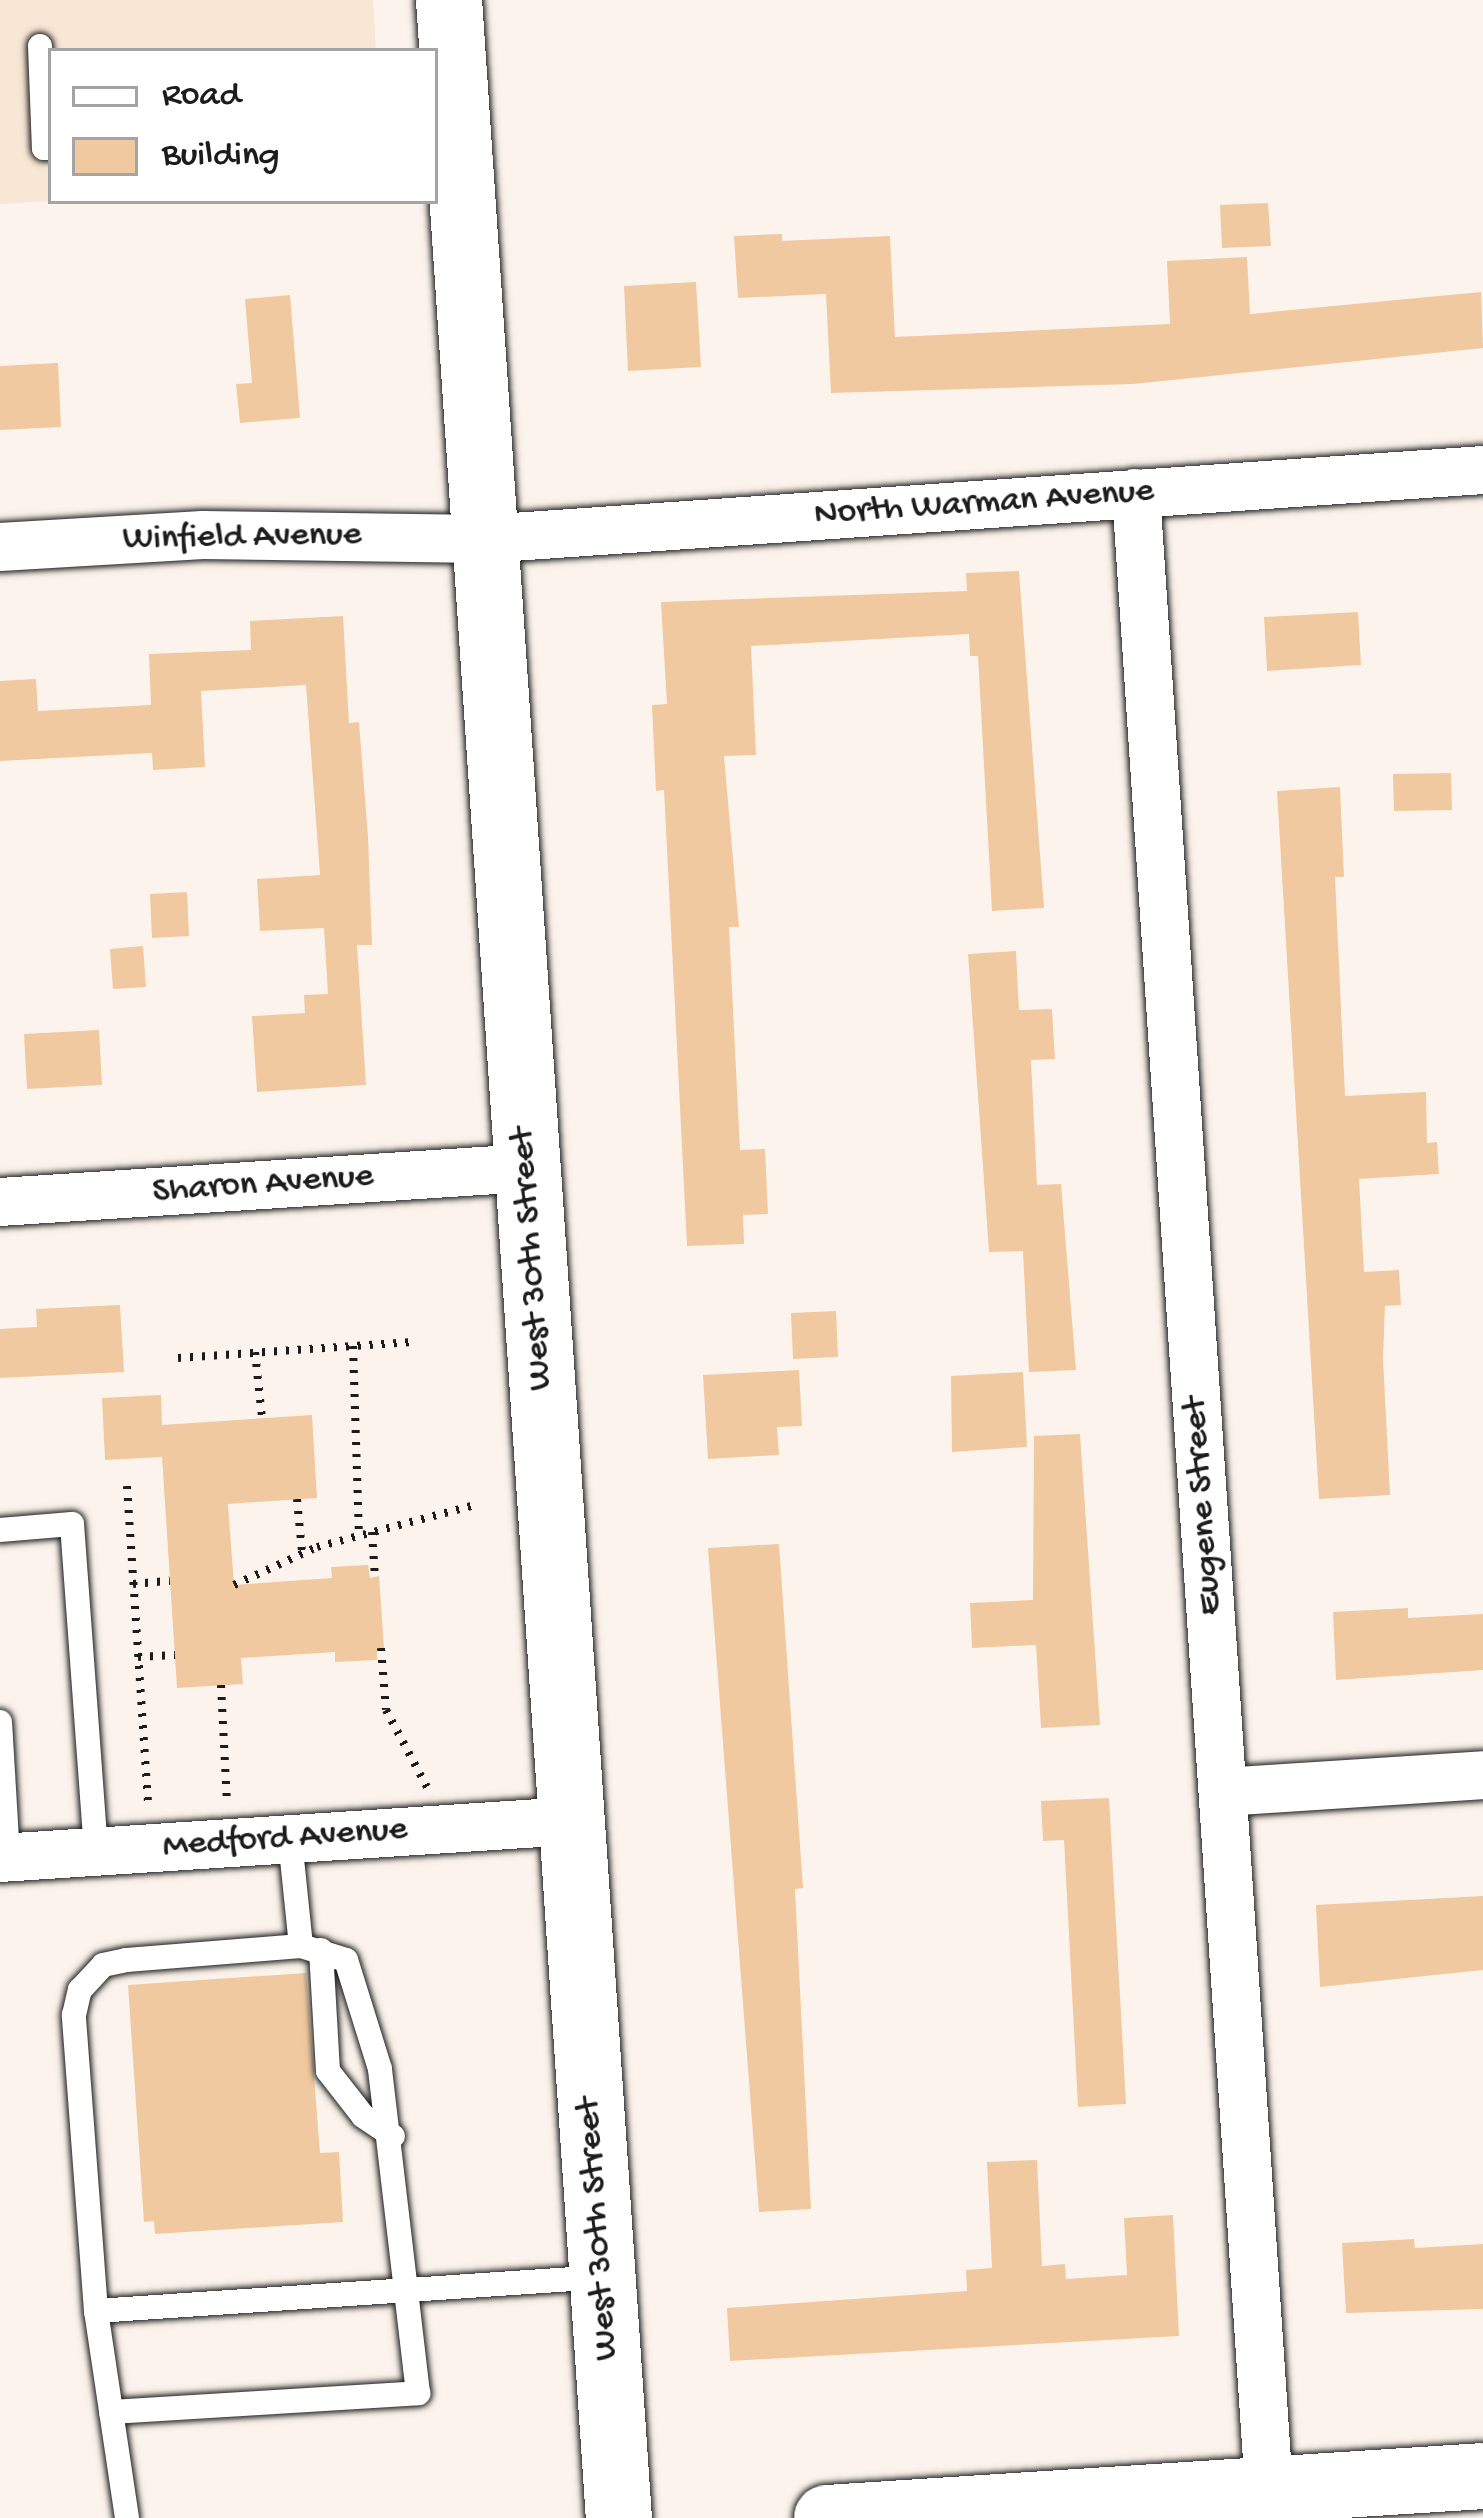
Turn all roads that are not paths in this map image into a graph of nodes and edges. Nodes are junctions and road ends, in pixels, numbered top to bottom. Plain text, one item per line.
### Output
1 (449, 0) edge
2 (40, 46) dead end
3 (446, 118) edge
4 (48, 148) edge
5 (1483, 470) edge
6 (1136, 493) junction
7 (484, 539) junction
8 (0, 547) edge
9 (527, 1168) junction
10 (0, 1202) edge
11 (0, 1530) edge
12 (0, 1722) edge
13 (1483, 1775) edge
14 (1223, 1792) junction
15 (571, 1821) junction
16 (290, 1839) junction
17 (95, 1851) junction
18 (4, 1857) edge
19 (311, 1948) junction
20 (393, 2136) junction
21 (602, 2277) junction
22 (410, 2288) junction
23 (96, 2311) junction
24 (111, 2412) junction
25 (1483, 2476) edge
26 (1270, 2504) edge
27 (1011, 2512) edge
28 (127, 2518) edge
29 (619, 2518) edge
30 (827, 2518) edge

1 - 3 main road, West 30th Street
2 - 4 lane
3 - 7 main road, West 30th Street
5 - 6 street, North Warman Avenue
6 - 7 street, North Warman Avenue
6 - 14 street, Eugene Street
7 - 8 street, Winfield Avenue
7 - 9 main road, West 30th Street
9 - 10 street, Sharon Avenue
9 - 15 main road, West 30th Street
11 - 17 lane
12 - 18 lane
13 - 14 street
14 - 26 street, Eugene Street
15 - 16 street, Medford Avenue
15 - 21 main road, West 30th Street
16 - 17 street, Medford Avenue
16 - 19 lane
17 - 18 street, Medford Avenue
19 - 20 lane
19 - 20 lane
19 - 23 lane
20 - 22 lane
21 - 22 lane
21 - 29 main road, West 30th Street
22 - 23 lane
22 - 24 lane
23 - 24 lane
24 - 28 lane
25 - 26 main road
26 - 27 main road
27 - 30 main road

